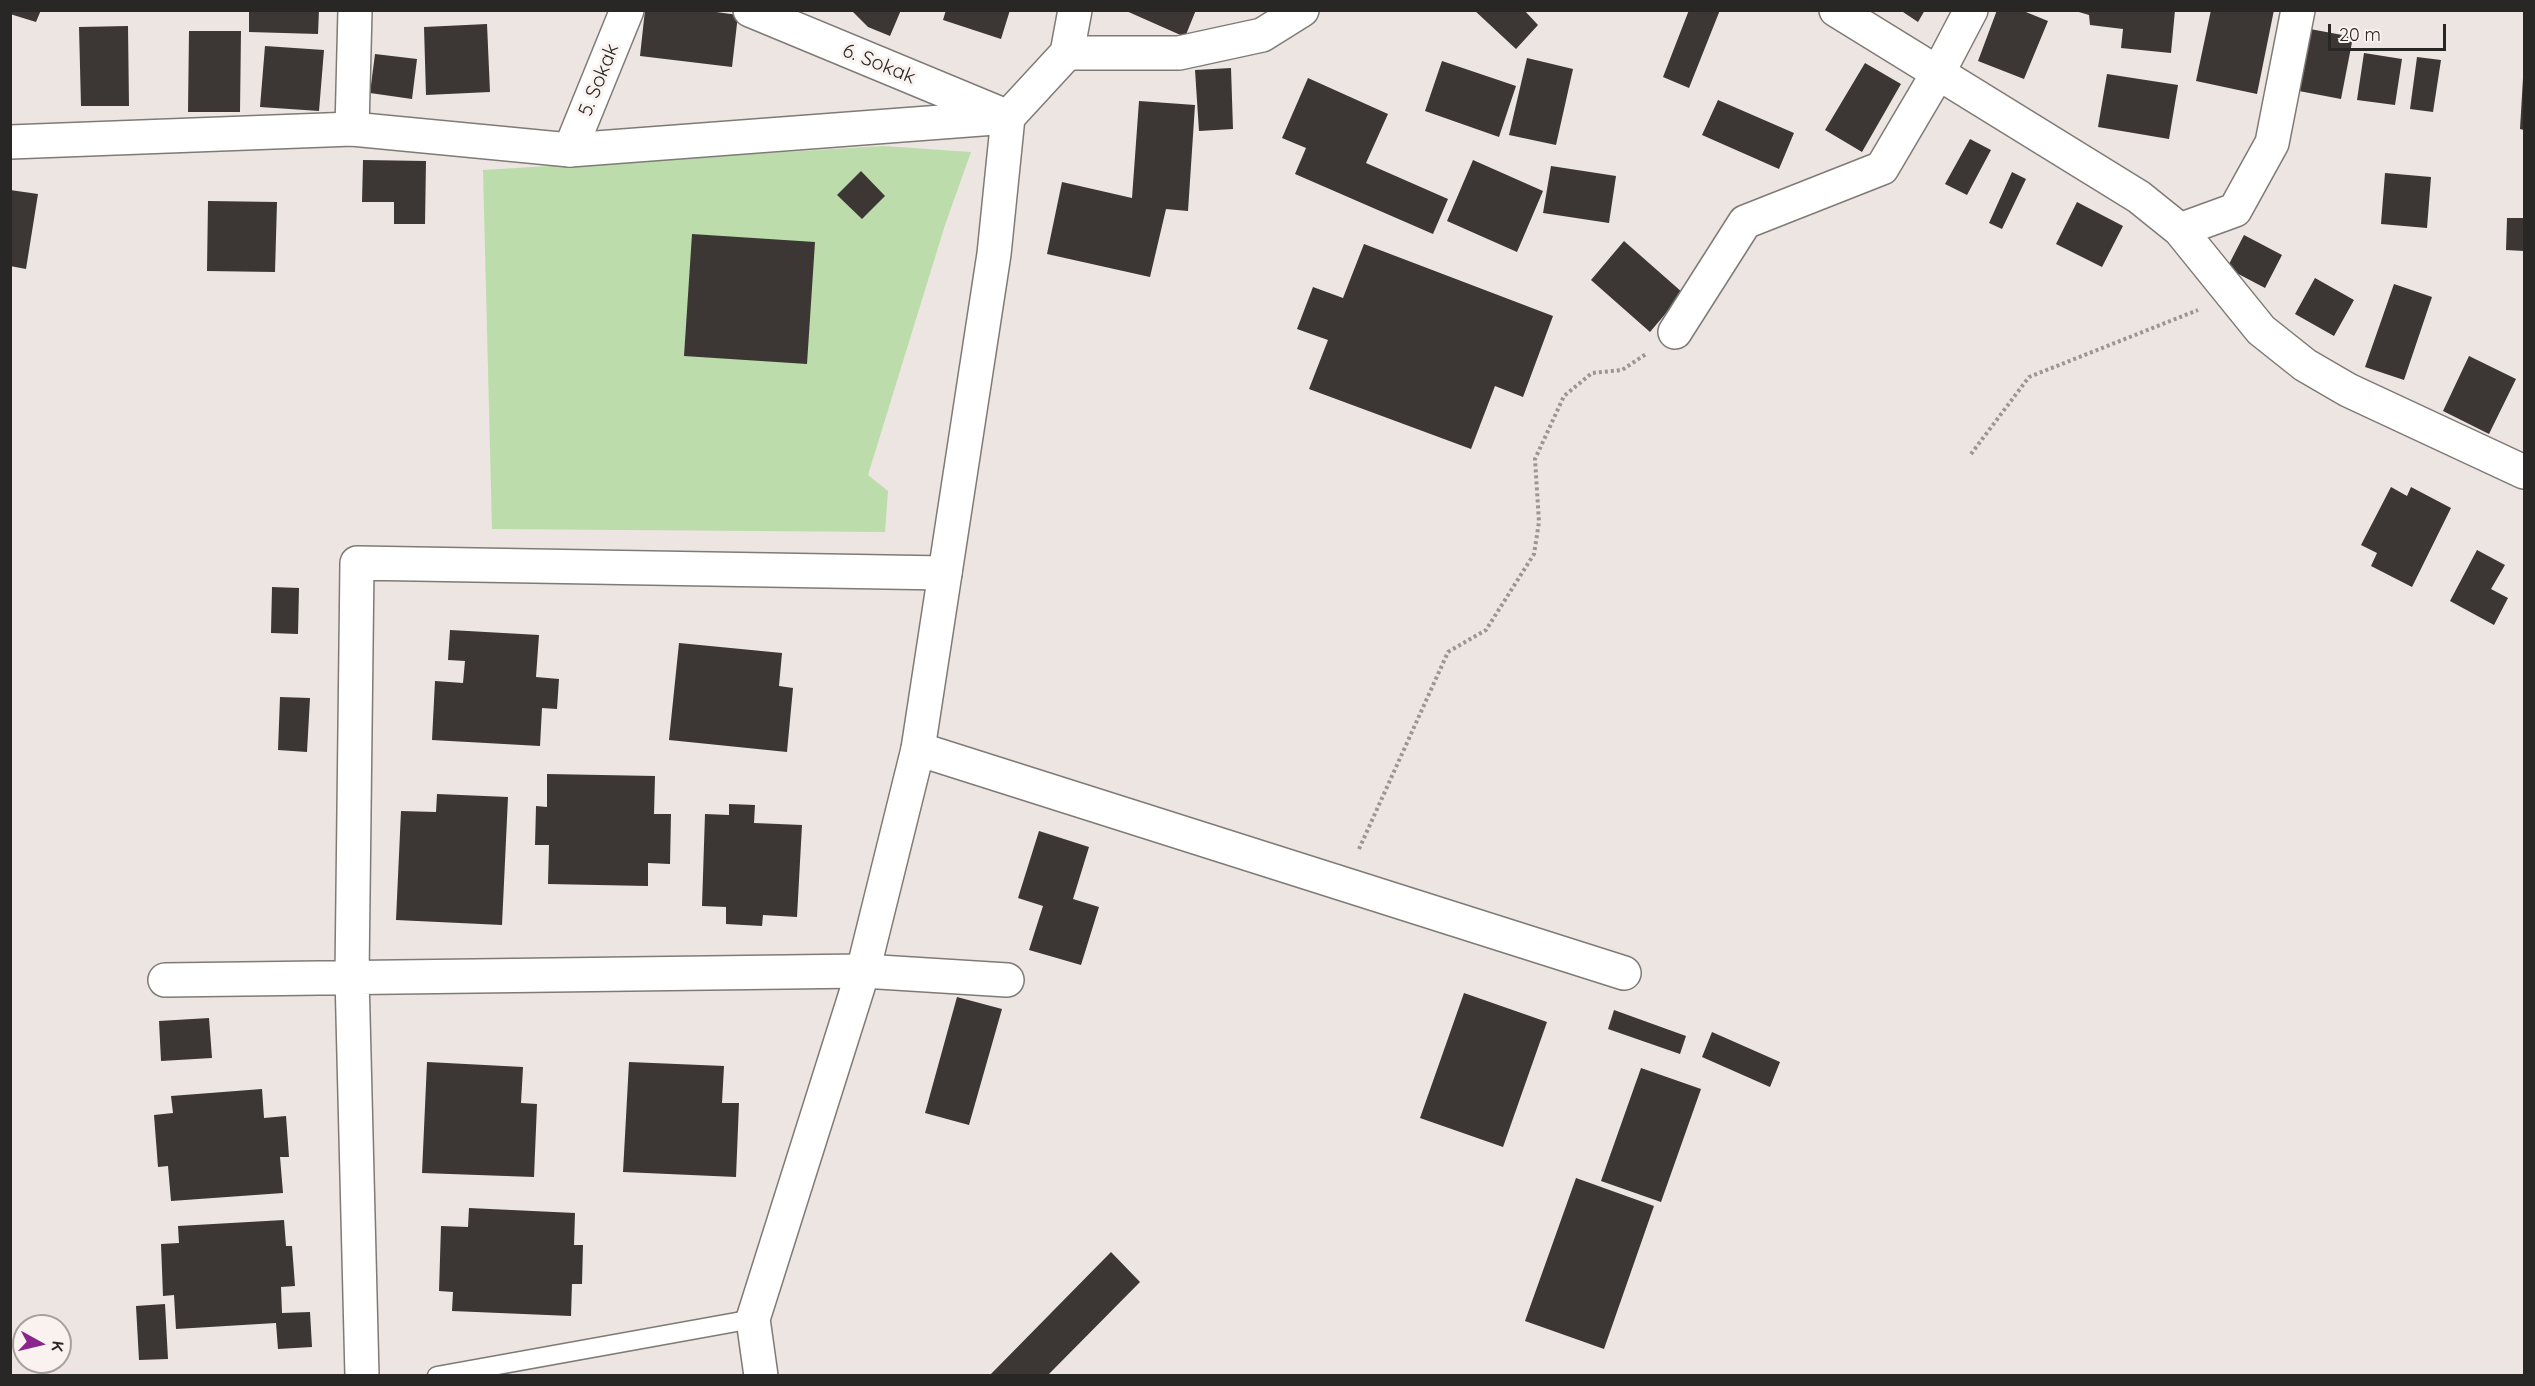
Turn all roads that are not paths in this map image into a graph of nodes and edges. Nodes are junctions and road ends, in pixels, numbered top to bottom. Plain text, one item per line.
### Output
1 (355, 10) edge
2 (627, 10) edge
3 (750, 10) edge
4 (1075, 10) edge
5 (1302, 10) edge
6 (1836, 10) edge
7 (1971, 10) edge
8 (2298, 10) edge
9 (1067, 53) junction
10 (1938, 73) junction
11 (1008, 117) junction
12 (352, 129) junction
13 (10, 142) edge
14 (570, 150) junction
15 (2180, 230) junction
16 (1675, 332) road end
17 (2524, 472) edge
18 (945, 573) junction
19 (918, 749) junction
20 (863, 971) junction
21 (1624, 973) dead end
22 (352, 976) junction
23 (165, 980) dead end
24 (1007, 980) dead end
25 (753, 1319) junction
26 (362, 1376) edge
27 (437, 1376) edge
28 (761, 1376) edge

1 - 12 street
2 - 14 street, 5. Sokak
3 - 11 street, 6. Sokak
4 - 9 street
5 - 9 street
6 - 10 street
7 - 10 street
8 - 15 street
9 - 11 street
10 - 15 street
10 - 16 street
11 - 14 street
11 - 18 street
12 - 13 street
12 - 14 street
15 - 17 street
18 - 19 street
18 - 22 street
19 - 20 street
19 - 21 street
20 - 22 street
20 - 24 street
20 - 25 street
22 - 23 street
22 - 26 street
25 - 27 lane
25 - 28 street

